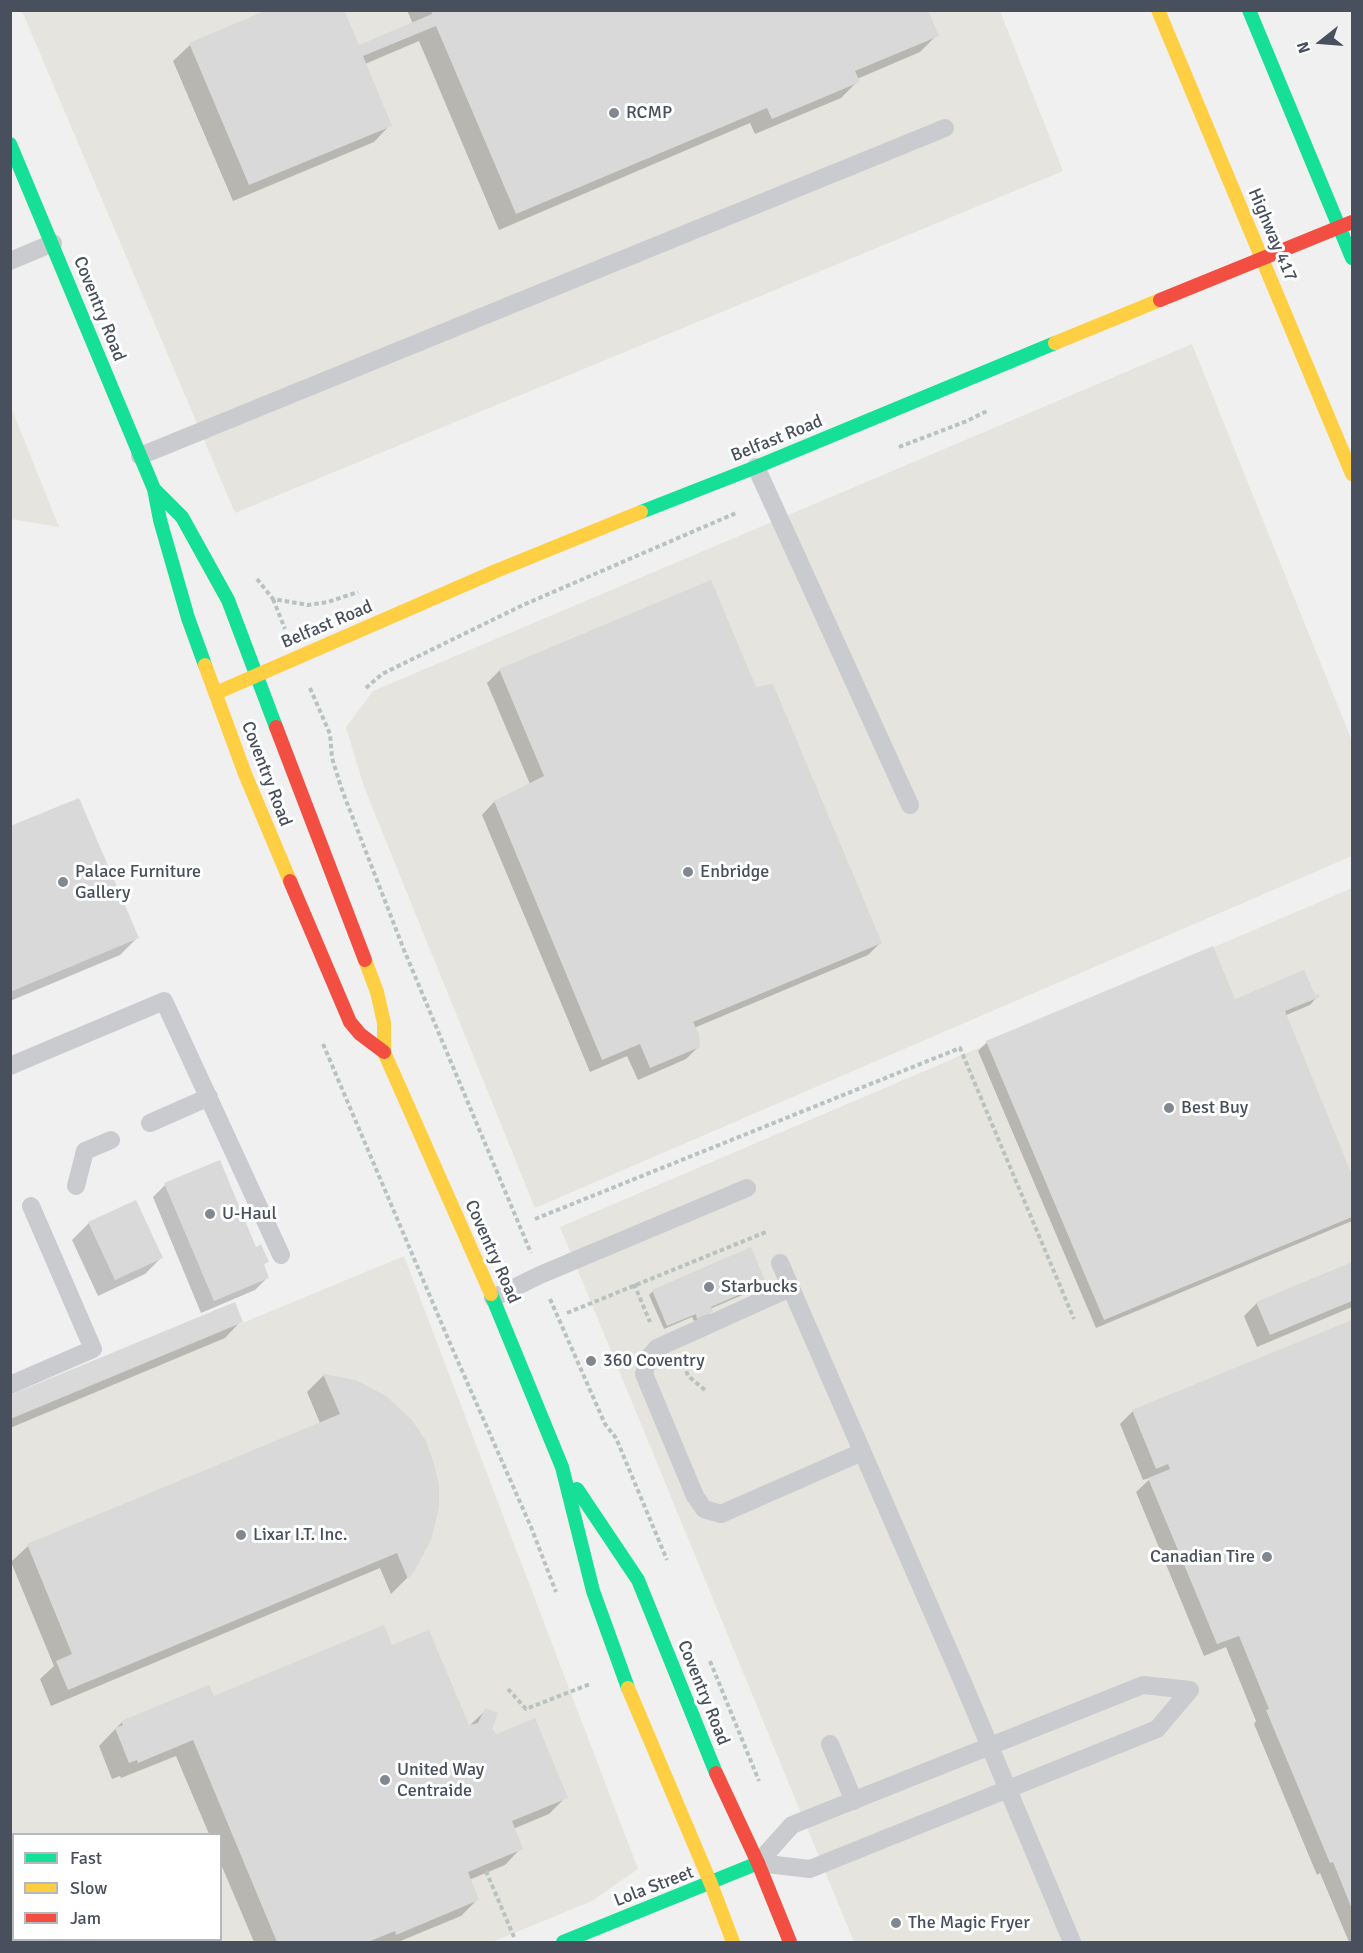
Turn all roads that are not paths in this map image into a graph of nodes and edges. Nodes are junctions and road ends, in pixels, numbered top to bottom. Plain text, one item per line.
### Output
1 (1158, 10) edge
2 (1249, 10) edge
3 (945, 128) dead end
4 (10, 144) edge
5 (1353, 222) edge
6 (53, 243) junction
7 (1353, 258) edge
8 (10, 261) edge
9 (140, 456) junction
10 (756, 467) junction
11 (1353, 474) edge
12 (154, 489) junction
13 (255, 676) junction
14 (216, 693) junction
15 (910, 805) dead end
16 (384, 1052) junction
17 (10, 1066) edge
18 (209, 1097) junction
19 (150, 1123) dead end
20 (111, 1140) dead end
21 (76, 1186) dead end
22 (747, 1188) dead end
23 (31, 1206) dead end
24 (281, 1255) dead end
25 (780, 1263) dead end
26 (790, 1288) junction
27 (493, 1298) junction
28 (10, 1384) edge
29 (862, 1452) junction
30 (562, 1467) junction
31 (830, 1744) dead end
32 (989, 1748) junction
33 (1007, 1789) junction
34 (854, 1801) junction
35 (758, 1863) junction
36 (711, 1884) junction
37 (563, 1942) edge
38 (733, 1942) edge
39 (790, 1942) edge
40 (1072, 1942) edge

1 - 11 main road, Highway 417
2 - 7 main road
3 - 9 lane
4 - 6 main road, Coventry Road
5 - 10 main road, Belfast Road, bridge
6 - 8 lane
6 - 9 main road, Coventry Road
9 - 12 main road, Coventry Road
10 - 13 main road, Belfast Road
10 - 15 lane
12 - 13 main road, Coventry Road
12 - 14 main road, Coventry Road
13 - 14 main road, Belfast Road
13 - 16 main road, Coventry Road
14 - 16 main road, Coventry Road
16 - 27 main road, Coventry Road
17 - 18 lane
18 - 19 lane
18 - 24 lane
20 - 21 lane
22 - 27 lane
23 - 28 lane
25 - 26 lane
26 - 29 lane
26 - 29 lane
27 - 30 main road, Coventry Road
29 - 32 lane
30 - 35 main road, Coventry Road
30 - 36 main road, Coventry Road
31 - 34 lane
32 - 33 lane
32 - 33 lane
32 - 34 lane
33 - 35 lane
33 - 40 lane
34 - 35 lane
35 - 36 main road, Lola Street
35 - 39 main road, Coventry Road
36 - 37 main road, Lola Street
36 - 38 main road, Coventry Road

